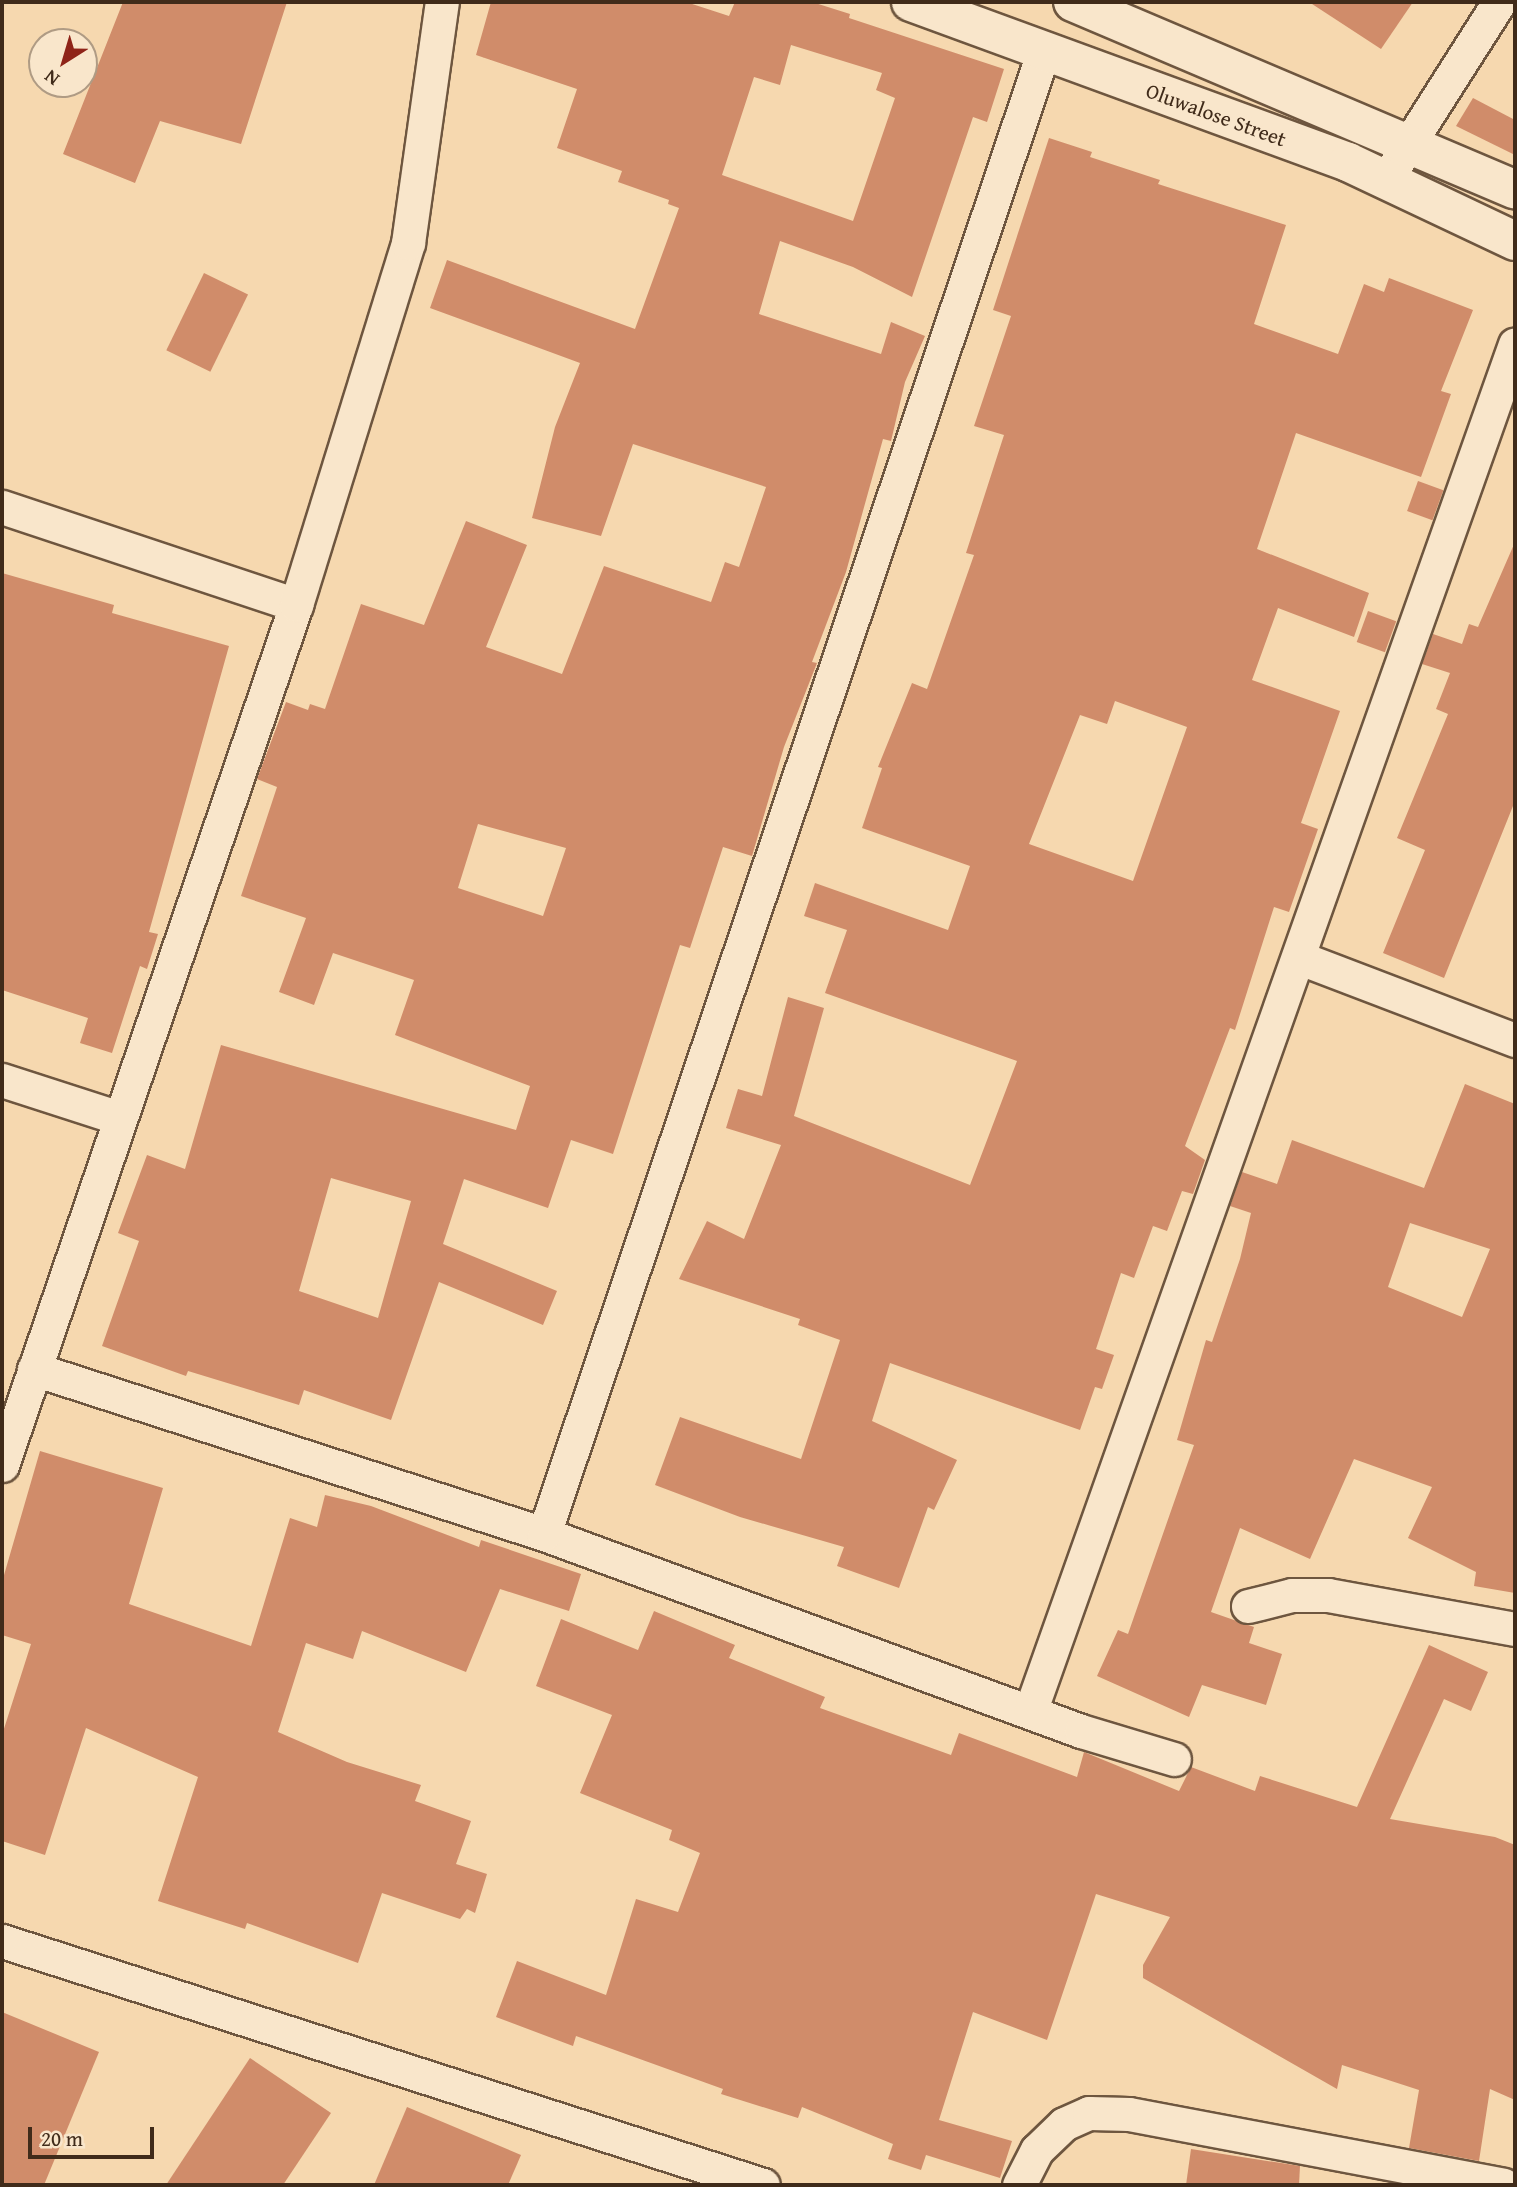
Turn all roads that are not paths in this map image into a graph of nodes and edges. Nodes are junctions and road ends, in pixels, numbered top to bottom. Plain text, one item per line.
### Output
1 (442, 2) edge
2 (911, 2) edge
3 (1073, 2) edge
4 (1499, 2) edge
5 (1043, 53) junction
6 (1410, 142) junction
7 (1387, 178) junction
8 (1515, 190) edge
9 (1515, 241) edge
10 (1515, 344) edge
11 (2, 506) edge
12 (296, 605) junction
13 (1300, 958) junction
14 (1515, 1040) edge
15 (2, 1080) edge
16 (120, 1118) junction
17 (34, 1369) junction
18 (2, 1465) edge
19 (544, 1534) junction
20 (1248, 1606) dead end
21 (1515, 1629) edge
22 (1030, 1712) junction
23 (1174, 1759) dead end
24 (2, 1941) edge
25 (763, 2185) edge
26 (1018, 2185) edge
27 (1503, 2185) edge

1 - 12 street
2 - 5 street, Oluwalose Street
3 - 6 street
4 - 6 street
5 - 7 street, Oluwalose Street
5 - 19 street
6 - 7 street
6 - 8 street
7 - 9 street, Oluwalose Street
10 - 13 street
11 - 12 street
12 - 16 street
13 - 14 street
13 - 22 street
15 - 16 street
16 - 17 street
17 - 18 street
17 - 19 street
19 - 22 street
20 - 21 street
22 - 23 street
24 - 25 street
26 - 27 street

